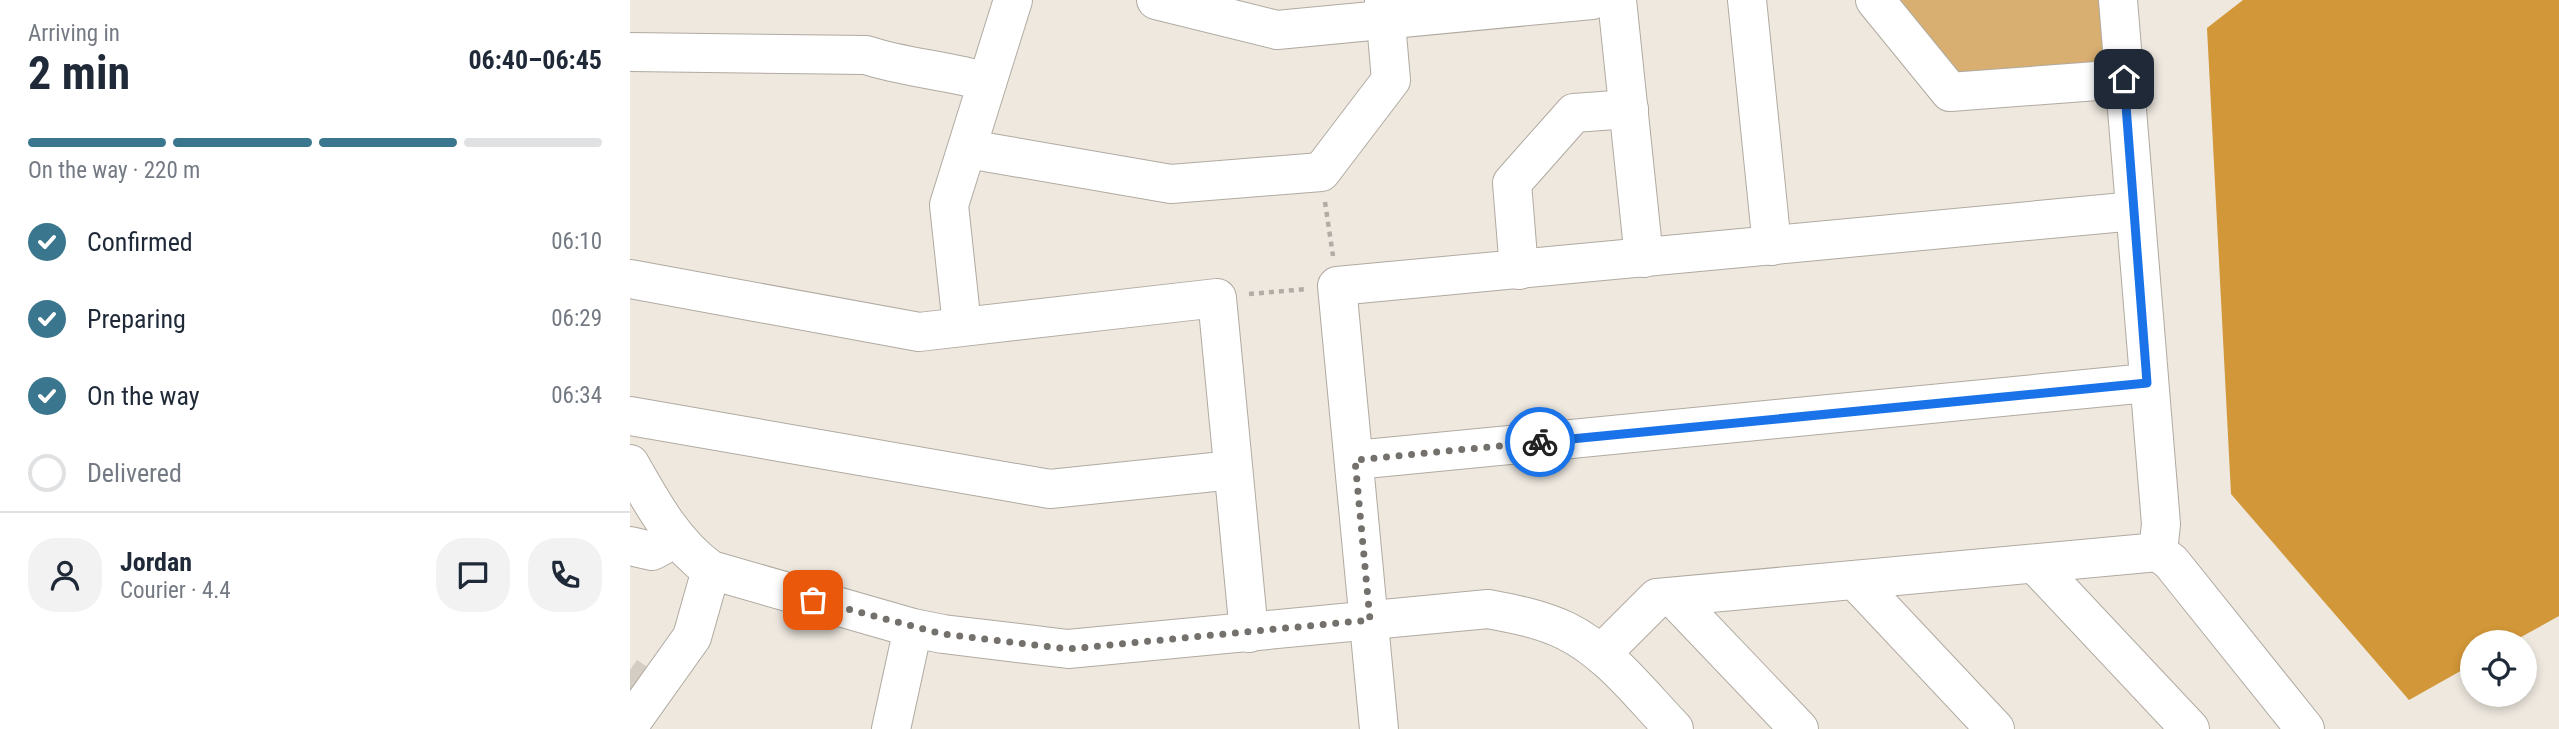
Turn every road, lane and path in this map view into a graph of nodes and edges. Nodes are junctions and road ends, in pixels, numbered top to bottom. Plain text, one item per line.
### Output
1 (1013, 0) edge
2 (1157, 0) edge
3 (1592, 0) edge
4 (1617, 0) edge
5 (1747, 0) edge
6 (1875, 0) edge
7 (2118, 0) edge
8 (1385, 10) edge
9 (630, 52) edge
10 (2124, 79) junction
11 (987, 82) junction
12 (1629, 109) junction
13 (968, 149) junction
14 (1321, 172) junction
15 (2135, 211) junction
16 (1772, 246) junction
17 (1644, 258) junction
18 (1519, 270) junction
19 (630, 279) edge
20 (1337, 286) junction
21 (1217, 298) junction
22 (962, 326) junction
23 (2147, 383) junction
24 (630, 416) edge
25 (1355, 460) junction
26 (630, 464) edge
27 (1233, 470) junction
28 (676, 538) junction
29 (630, 546) edge
30 (2158, 552) junction
31 (2035, 564) junction
32 (711, 570) junction
33 (1855, 580) junction
34 (1673, 597) junction
35 (1370, 620) junction
36 (913, 628) junction
37 (1249, 633) junction
38 (1601, 654) junction
39 (630, 724) edge
40 (891, 729) edge
41 (1379, 729) edge
42 (1674, 729) edge
43 (1799, 729) edge
44 (1995, 729) edge
45 (2190, 729) edge
46 (2305, 729) edge

1 - 11 street
2 - 8 street
3 - 8 street
4 - 12 street
5 - 16 street
6 - 10 street
7 - 10 street
8 - 14 street
9 - 11 street
10 - 15 street
11 - 13 street
12 - 17 street
12 - 18 street
13 - 14 street
13 - 22 street
14 - 20 path
15 - 16 street
15 - 23 street
16 - 17 street
17 - 18 street
18 - 20 street
19 - 22 street
20 - 21 path
20 - 25 street
21 - 22 street
21 - 27 street
23 - 25 street
23 - 30 street
24 - 27 street
25 - 35 street
26 - 28 street
27 - 37 street
28 - 29 street
28 - 32 street
30 - 31 street
30 - 46 street
31 - 33 street
31 - 45 street
32 - 36 street
32 - 39 street
33 - 34 street
33 - 44 street
34 - 38 street
34 - 43 street
35 - 37 street
35 - 38 street
35 - 41 street
36 - 37 street
36 - 40 street
38 - 42 street

